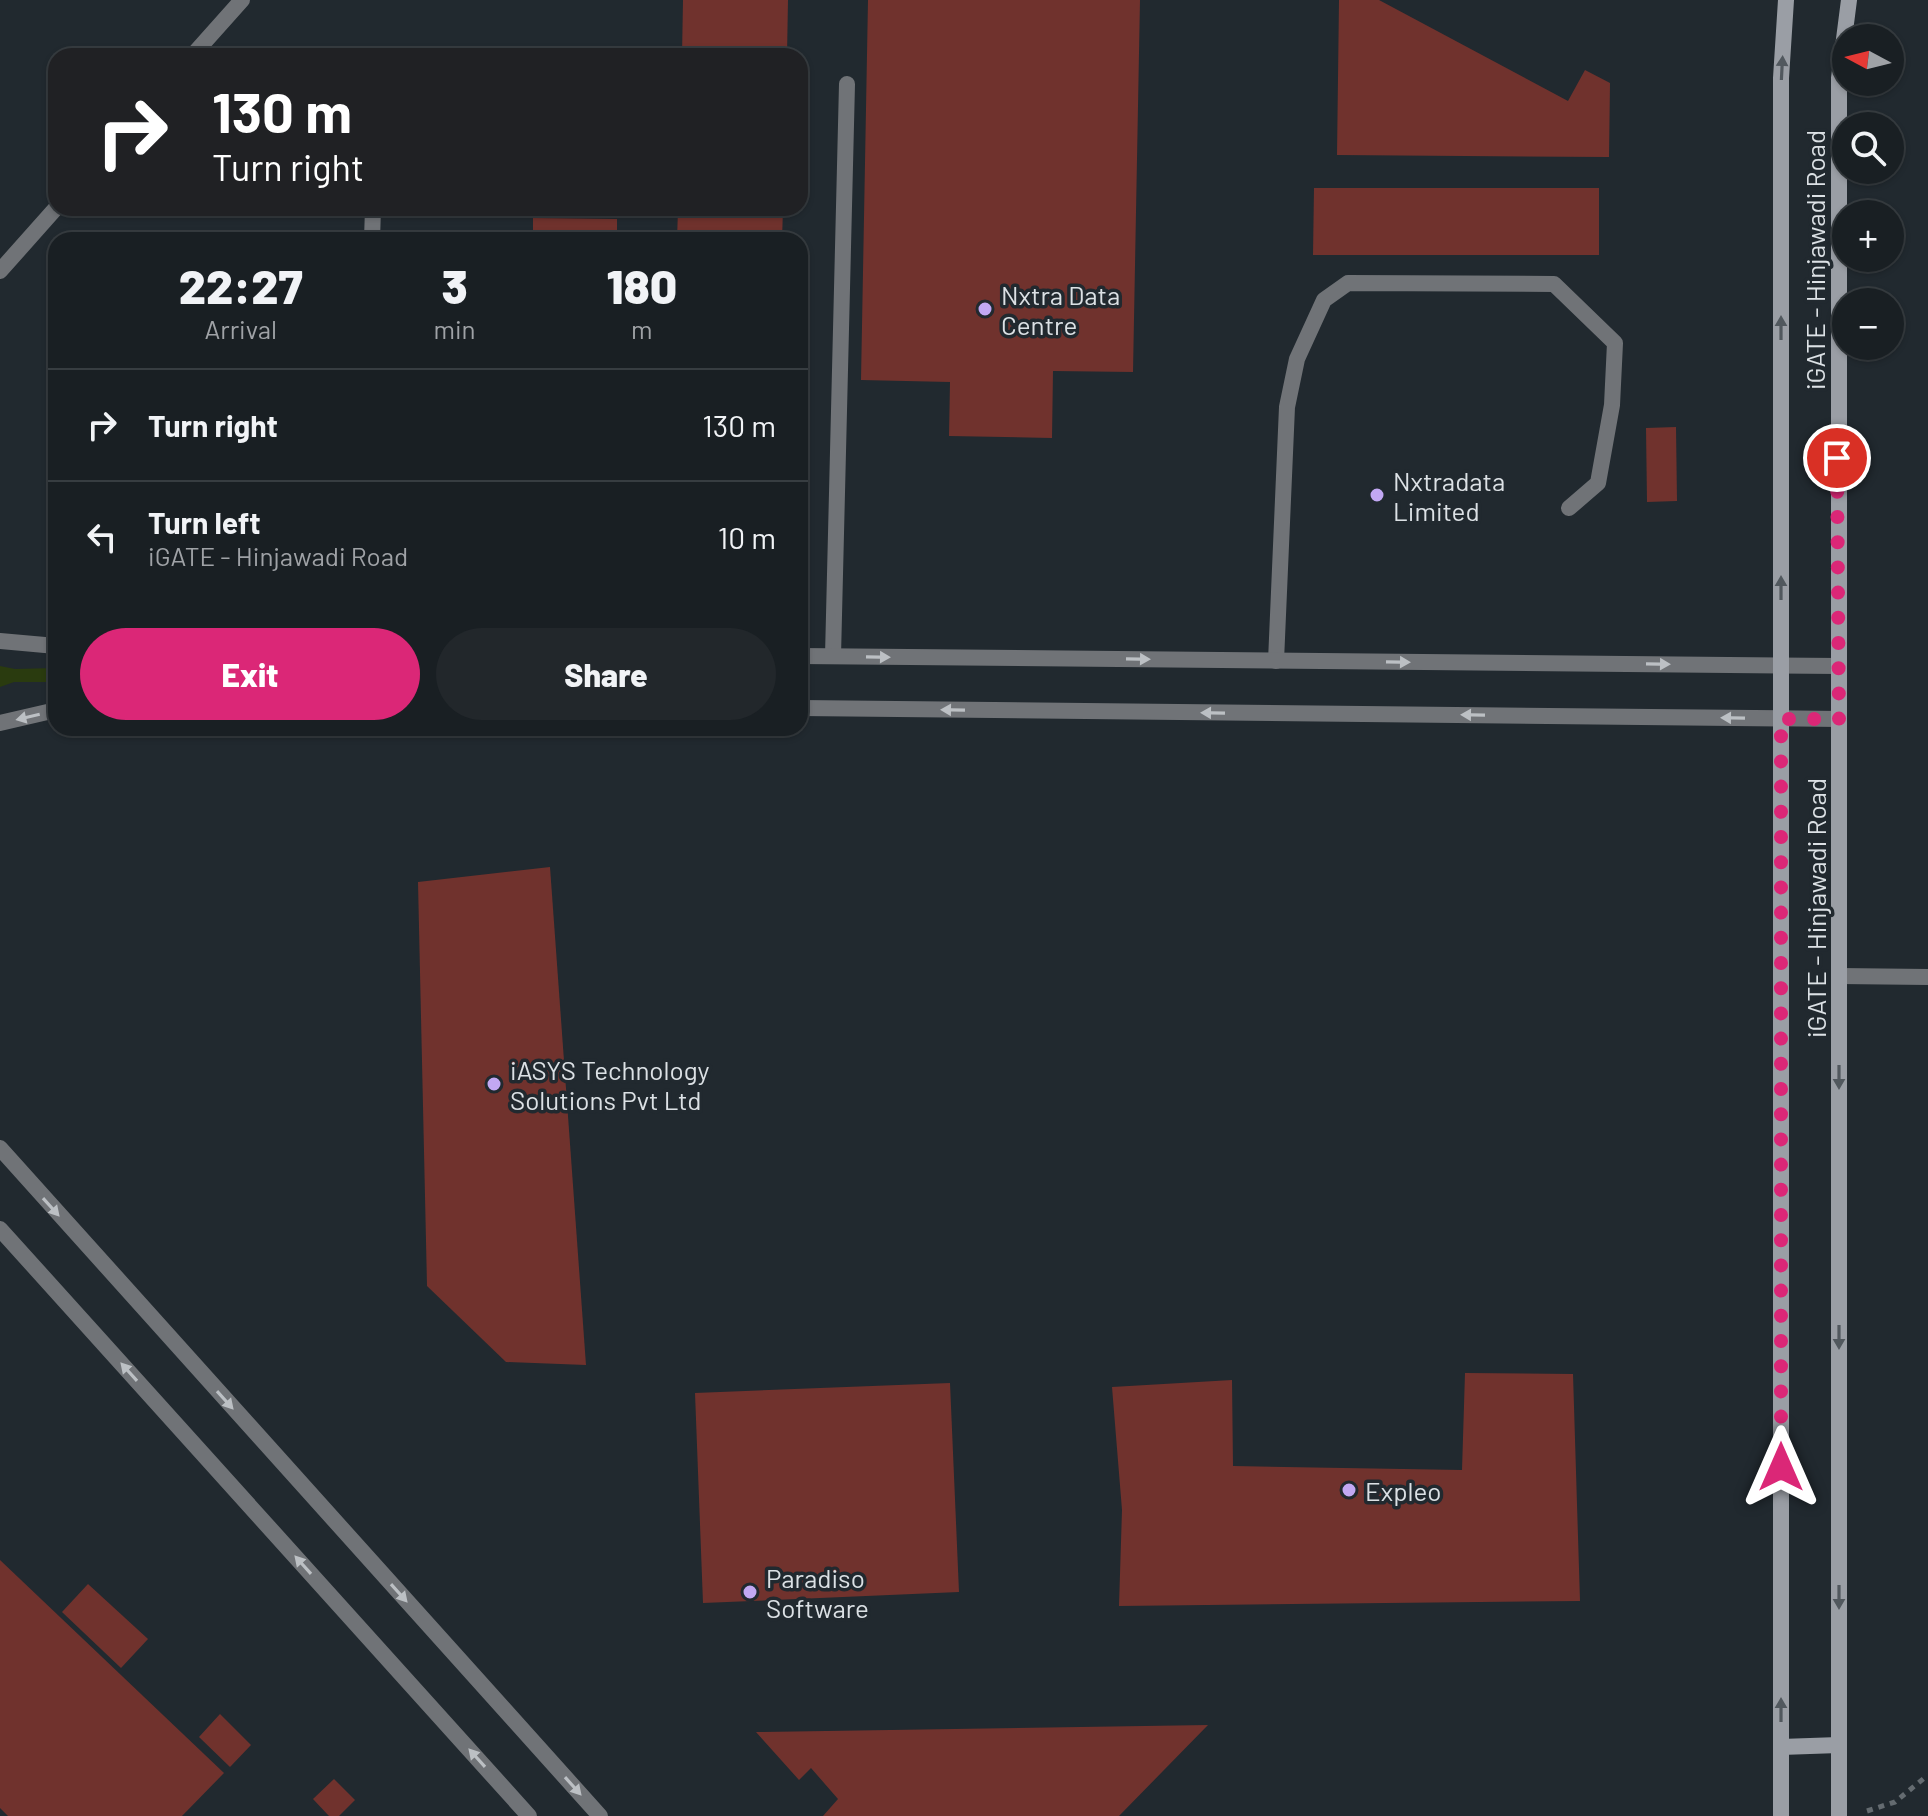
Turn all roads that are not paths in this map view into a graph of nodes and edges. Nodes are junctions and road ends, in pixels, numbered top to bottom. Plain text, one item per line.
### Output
1 (242, 0) edge
2 (1786, 0) edge
3 (1849, 0) edge
4 (199, 48) edge
5 (847, 84) dead end
6 (49, 216) edge
7 (0, 271) edge
8 (1569, 508) dead end
9 (0, 641) edge
10 (48, 645) edge
11 (808, 656) edge
12 (833, 656) junction
13 (1276, 661) junction
14 (1781, 666) junction
15 (1839, 666) junction
16 (808, 708) edge
17 (48, 712) edge
18 (1781, 719) junction
19 (1839, 719) junction
20 (0, 723) edge
21 (1839, 976) junction
22 (1928, 977) edge
23 (0, 1148) edge
24 (0, 1229) edge
25 (1839, 1745) junction
26 (1781, 1747) junction
27 (529, 1816) edge
28 (600, 1816) edge
29 (1781, 1816) edge
30 (1839, 1816) edge

1 - 4 street
14 -> 2 main road, iGATE - Hinjawadi Road
3 - 15 main road, iGATE - Hinjawadi Road
5 - 12 street
6 - 7 street
8 - 13 street
9 - 10 street
11 - 12 street
12 -> 13 street
13 -> 14 street
14 - 15 street
14 - 18 main road, iGATE - Hinjawadi Road
15 - 19 main road, iGATE - Hinjawadi Road
18 -> 16 street
17 -> 20 street
18 - 19 street
26 -> 18 main road, iGATE - Hinjawadi Road
19 - 21 main road, iGATE - Hinjawadi Road
21 - 22 street
21 -> 25 main road, iGATE - Hinjawadi Road
23 -> 28 street
27 -> 24 street
25 - 26 main road
25 - 30 main road, iGATE - Hinjawadi Road
26 - 29 main road, iGATE - Hinjawadi Road

